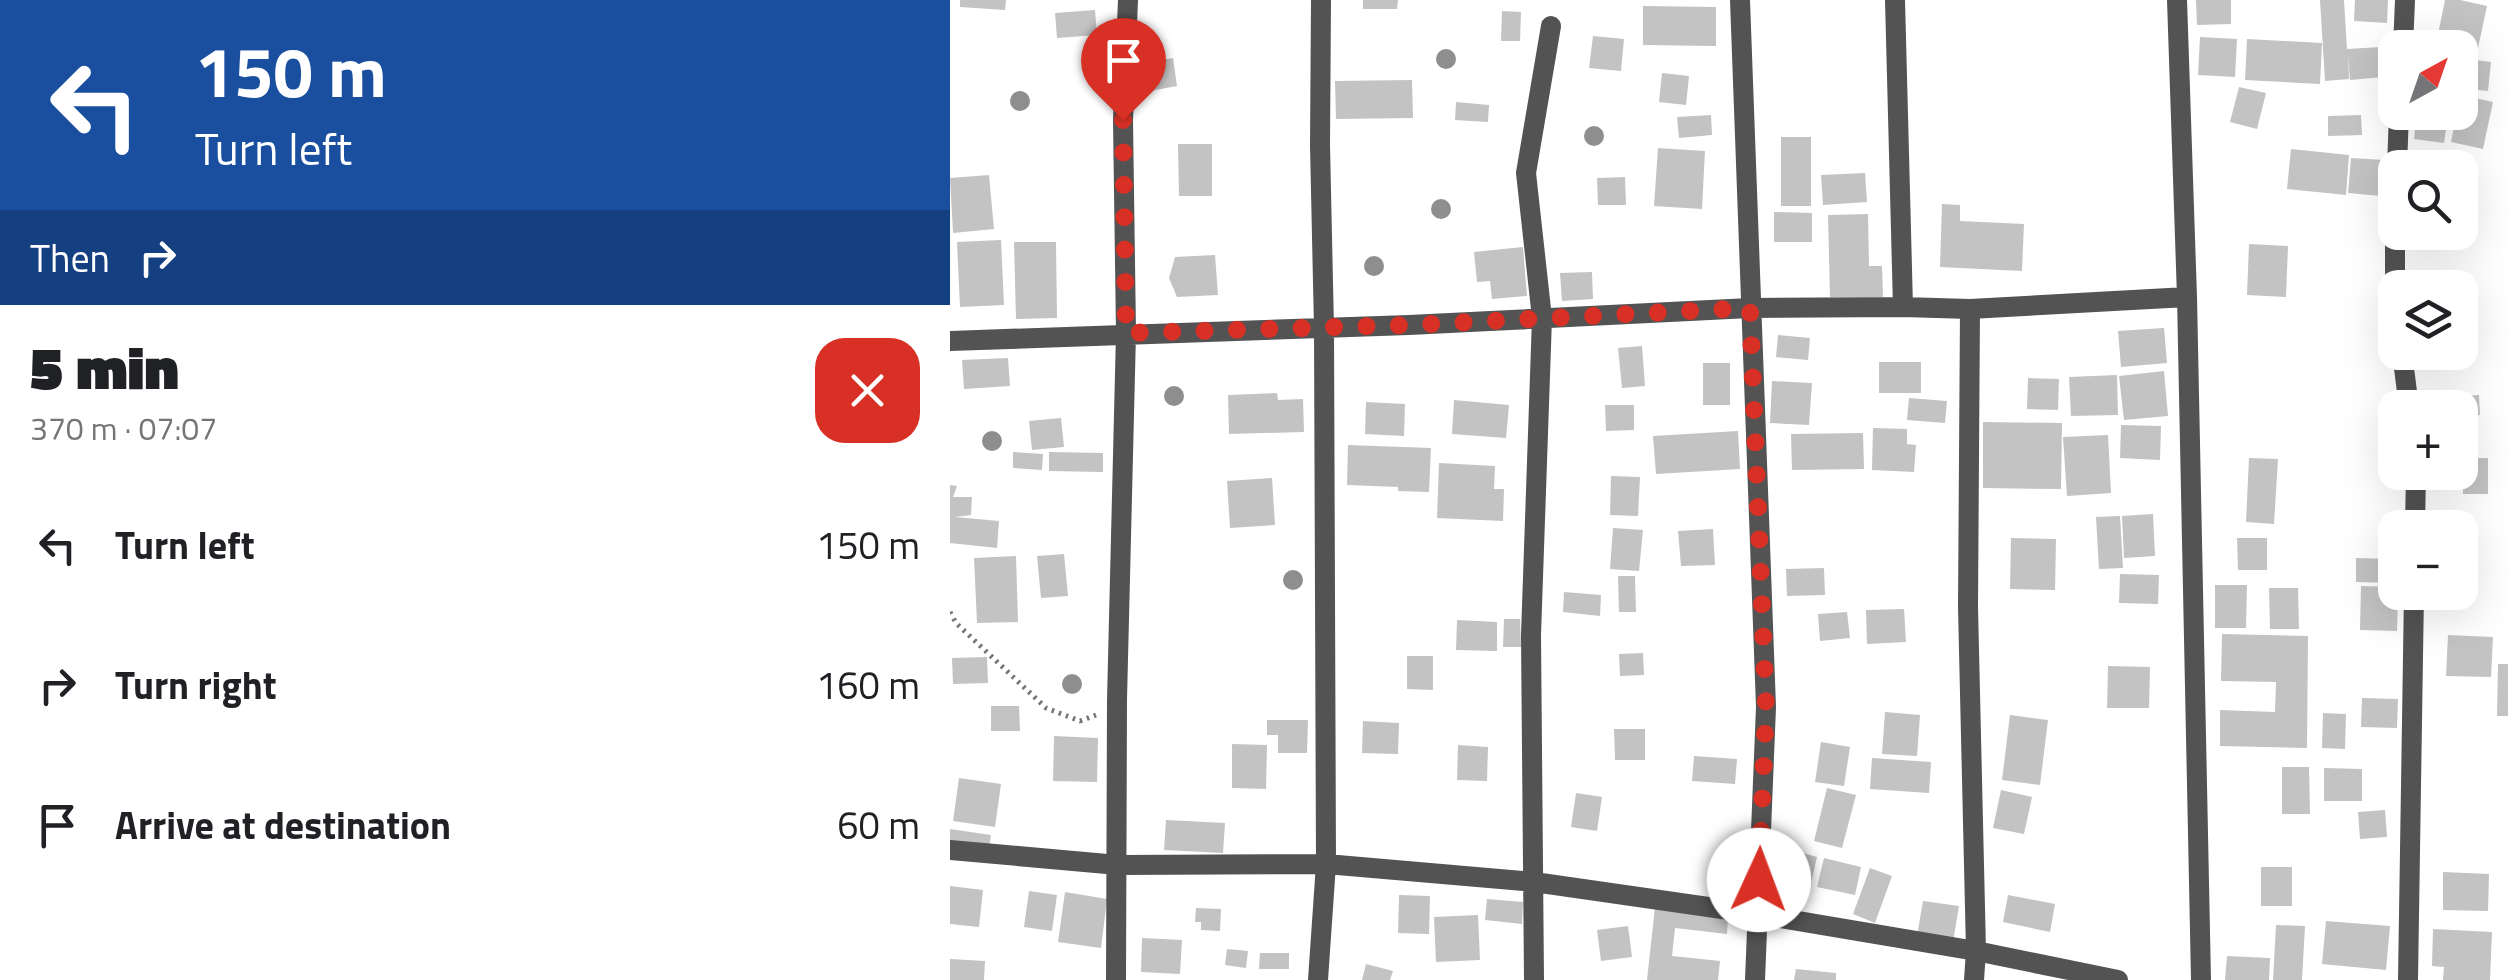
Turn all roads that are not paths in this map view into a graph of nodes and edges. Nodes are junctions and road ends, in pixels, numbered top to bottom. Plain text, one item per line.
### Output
1 (1128, 0) edge
2 (1321, 0) edge
3 (1740, 0) edge
4 (1895, 0) edge
5 (2177, 0) edge
6 (2405, 0) edge
7 (1551, 26) dead end
8 (2403, 30) edge
9 (2187, 297) junction
10 (1903, 307) junction
11 (1750, 308) junction
12 (1970, 309) junction
13 (1542, 318) junction
14 (1324, 328) junction
15 (1126, 333) junction
16 (950, 341) edge
17 (2414, 610) edge
18 (950, 850) edge
19 (1118, 864) junction
20 (1326, 864) junction
21 (1534, 882) junction
22 (1758, 914) junction
23 (1976, 951) junction
24 (1116, 980) edge
25 (1318, 980) edge
26 (1534, 980) edge
27 (1755, 980) edge
28 (1974, 980) edge
29 (2118, 980) edge
30 (2200, 980) edge
31 (2408, 980) edge

1 - 15 street
2 - 14 street
3 - 11 street
4 - 10 street
5 - 9 street
6 - 8 street
7 - 13 street
9 - 12 street
9 - 30 street
10 - 11 street
10 - 12 street
11 - 13 street
11 - 22 street
12 - 23 street
13 - 14 street
13 - 21 street
14 - 15 street
14 - 20 street
15 - 16 street
15 - 19 street
17 - 31 street
18 - 19 street
19 - 20 street
19 - 24 street
20 - 21 street
20 - 25 street
21 - 22 street
21 - 26 street
22 - 23 street
22 - 27 street
23 - 28 street
23 - 29 street

